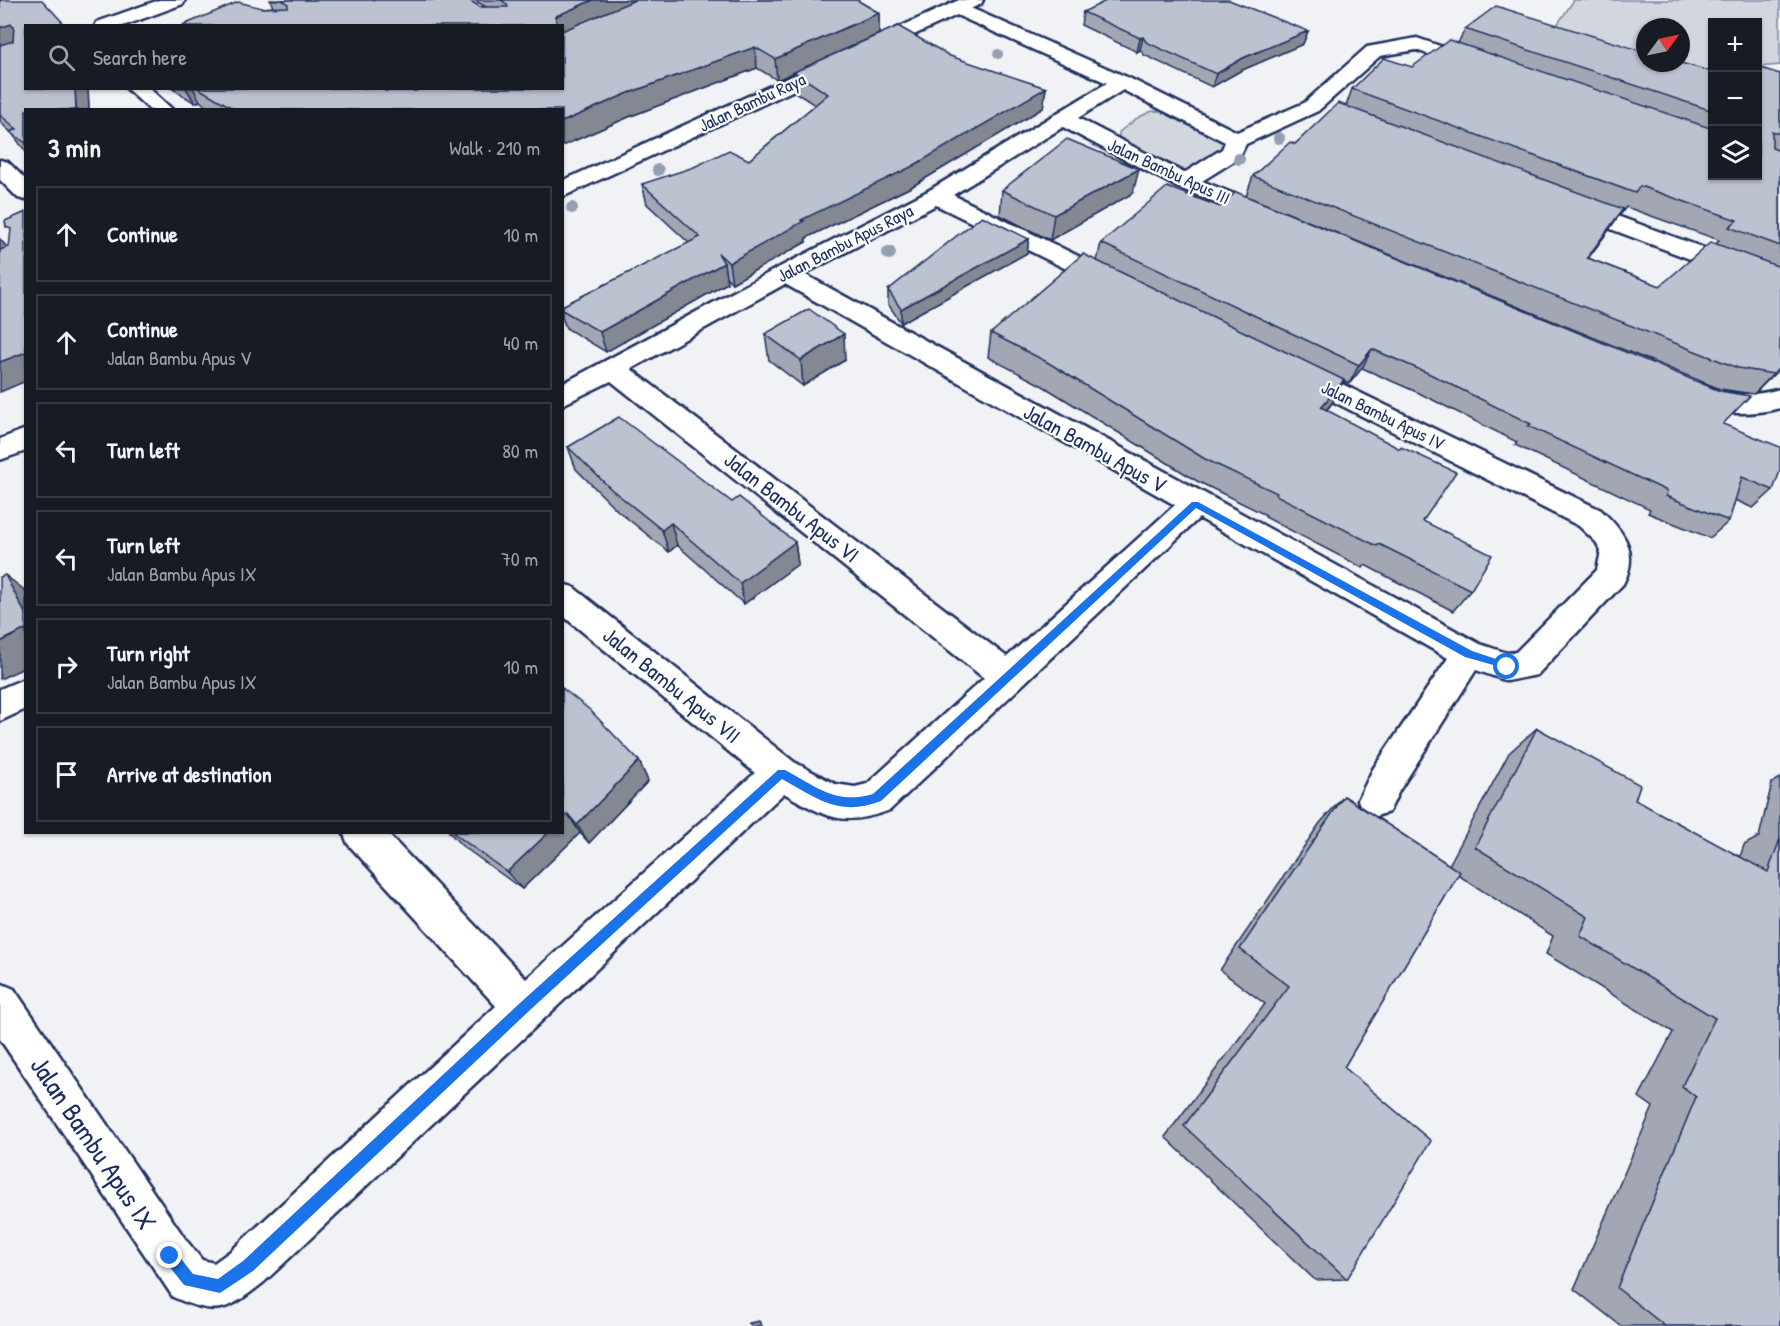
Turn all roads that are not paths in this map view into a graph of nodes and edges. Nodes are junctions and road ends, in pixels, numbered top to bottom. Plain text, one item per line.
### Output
1 (176, 0) edge
2 (969, 2) edge
3 (148, 4) edge
4 (108, 24) edge
5 (1496, 72) edge
6 (1122, 82) junction
7 (138, 90) edge
8 (1311, 107) junction
9 (161, 108) edge
10 (1333, 115) edge
11 (1061, 118) junction
12 (1237, 140) junction
13 (0, 167) edge
14 (1185, 182) junction
15 (564, 189) edge
16 (24, 191) edge
17 (936, 196) junction
18 (1545, 196) edge
19 (1284, 223) edge
20 (785, 274) junction
21 (1780, 285) edge
22 (1137, 294) edge
23 (1275, 362) edge
24 (613, 369) junction
25 (1681, 386) edge
26 (564, 395) edge
27 (1780, 398) edge
28 (24, 440) edge
29 (0, 450) edge
30 (1195, 504) junction
31 (564, 598) edge
32 (1469, 654) junction
33 (1009, 678) junction
34 (24, 693) edge
35 (0, 706) edge
36 (781, 773) junction
37 (1376, 800) dead end
38 (363, 834) edge
39 (0, 1003) edge
40 (525, 1007) junction

1 - 3 street
2 - 6 street
2 - 15 street, Jalan Bambu Raya
3 - 4 street
5 - 8 street
6 - 11 street, Jalan Bambu Apus Raya
6 - 12 street
7 - 9 street
8 - 10 street
8 - 12 street
11 - 14 street, Jalan Bambu Apus III
11 - 17 street, Jalan Bambu Apus Raya
12 - 14 street
13 - 16 street
14 - 19 street, Jalan Bambu Apus III
17 - 20 street, Jalan Bambu Apus Raya
17 - 22 street
18 - 21 street
20 - 24 street, Jalan Bambu Apus Raya
20 - 30 street, Jalan Bambu Apus V
23 - 32 street, Jalan Bambu Apus IV
24 - 26 street, Jalan Bambu Apus Raya
24 - 33 street, Jalan Bambu Apus VI
25 - 27 street
28 - 29 street
30 - 32 street, Jalan Bambu Apus V
30 - 33 street, Jalan Bambu Apus VII
31 - 36 street, Jalan Bambu Apus VII
32 - 37 street
33 - 36 street, Jalan Bambu Apus VII
34 - 35 street
36 - 40 street, Jalan Bambu Apus IX
38 - 40 street
39 - 40 street, Jalan Bambu Apus IX

